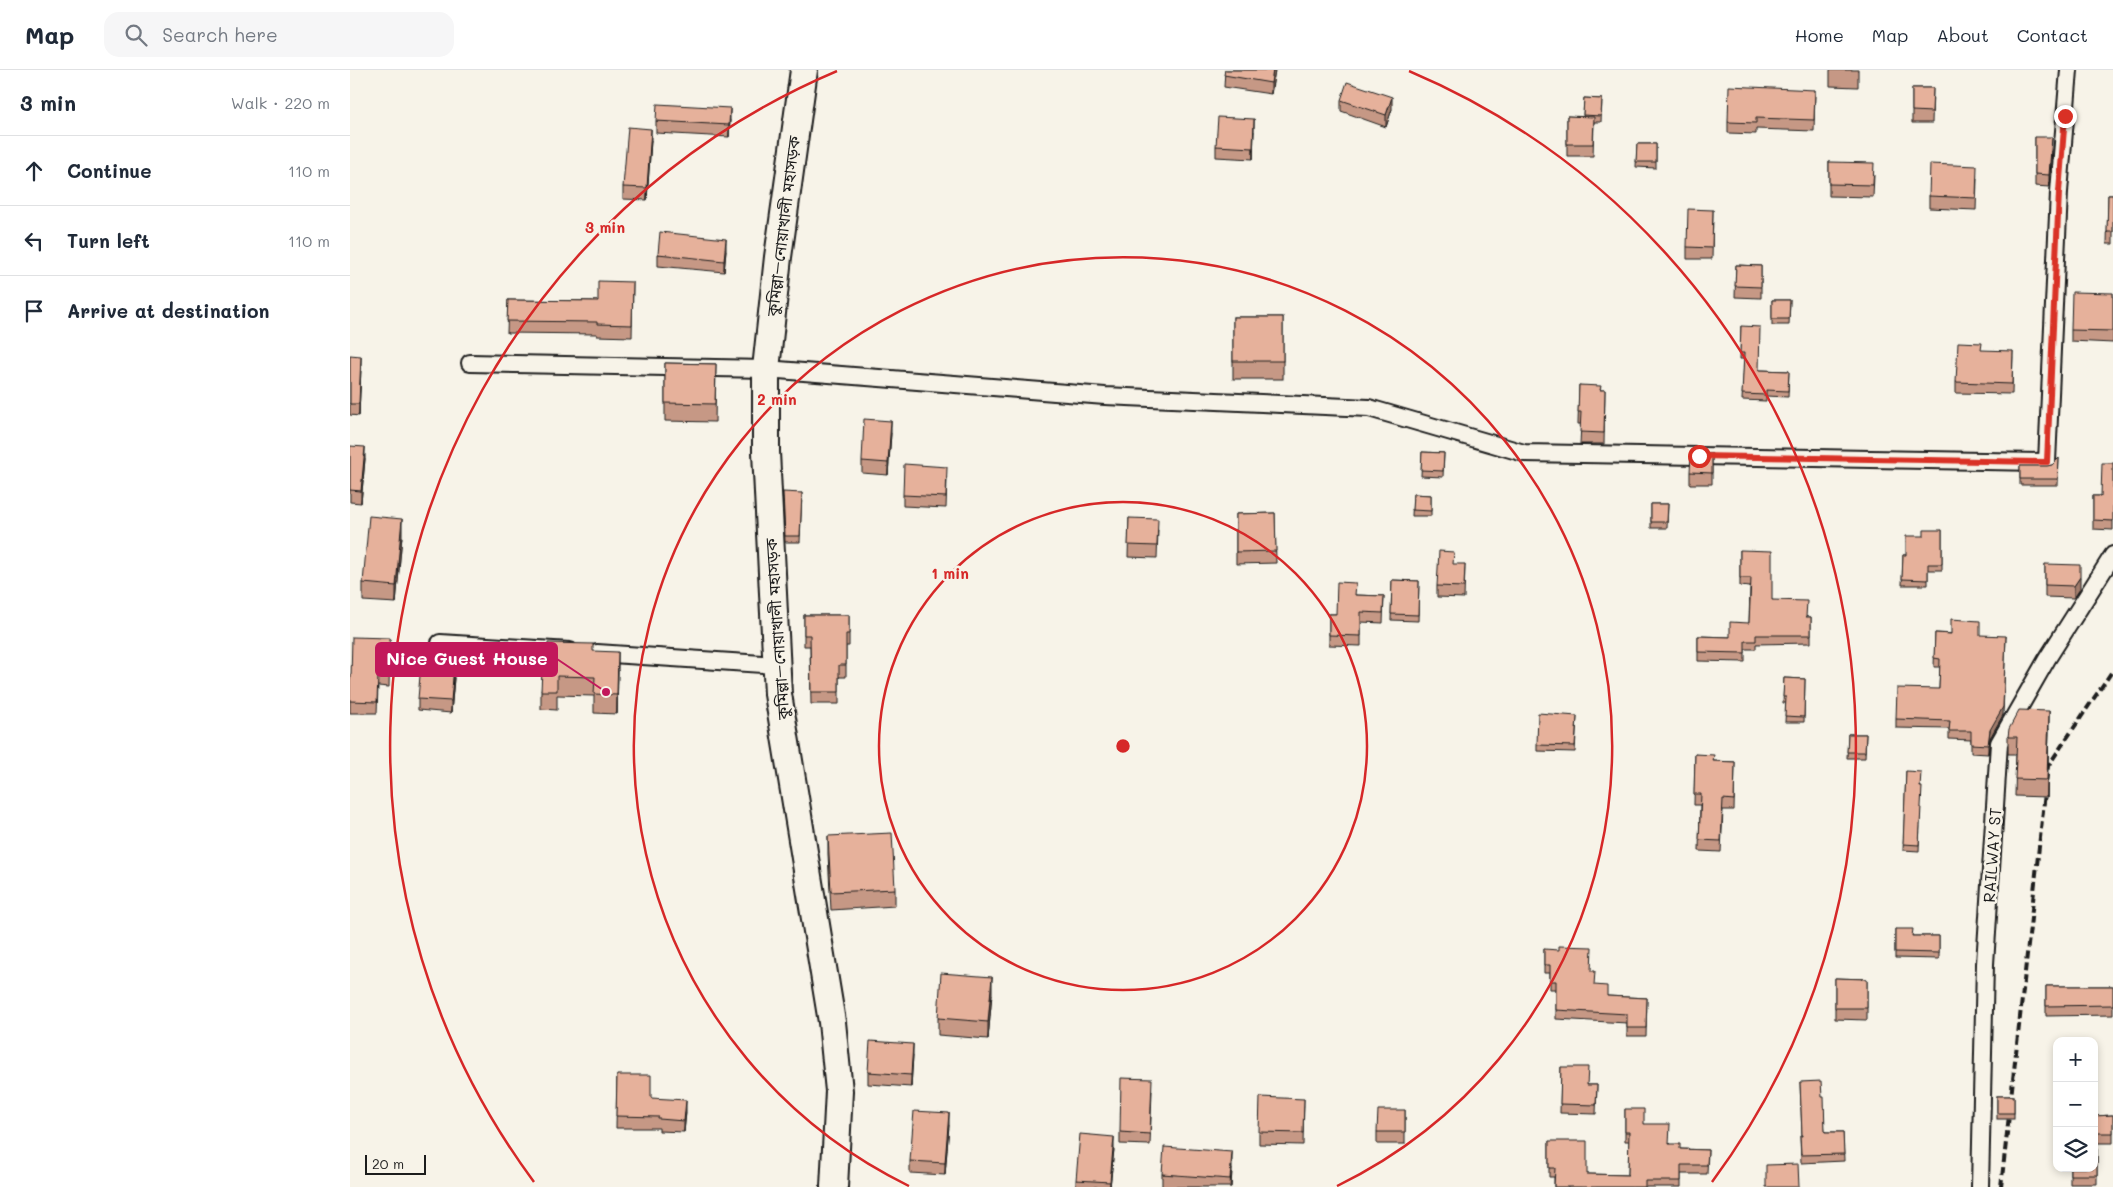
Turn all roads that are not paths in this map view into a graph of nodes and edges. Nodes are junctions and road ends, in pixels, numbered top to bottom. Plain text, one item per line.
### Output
1 (804, 70) edge
2 (2069, 70) edge
3 (470, 363) dead end
4 (766, 369) junction
5 (2113, 555) edge
6 (440, 643) dead end
7 (776, 665) junction
8 (834, 1187) edge
9 (1980, 1187) edge

1 - 4 highway, কুমিল্লা–নোয়াখালী মহাসড়ক
2 - 4 street
3 - 4 street
4 - 7 highway, কুমিল্লা–নোয়াখালী মহাসড়ক
5 - 9 street, RAILWAY ST
6 - 7 street
7 - 8 highway, কুমিল্লা–নোয়াখালী মহাসড়ক

